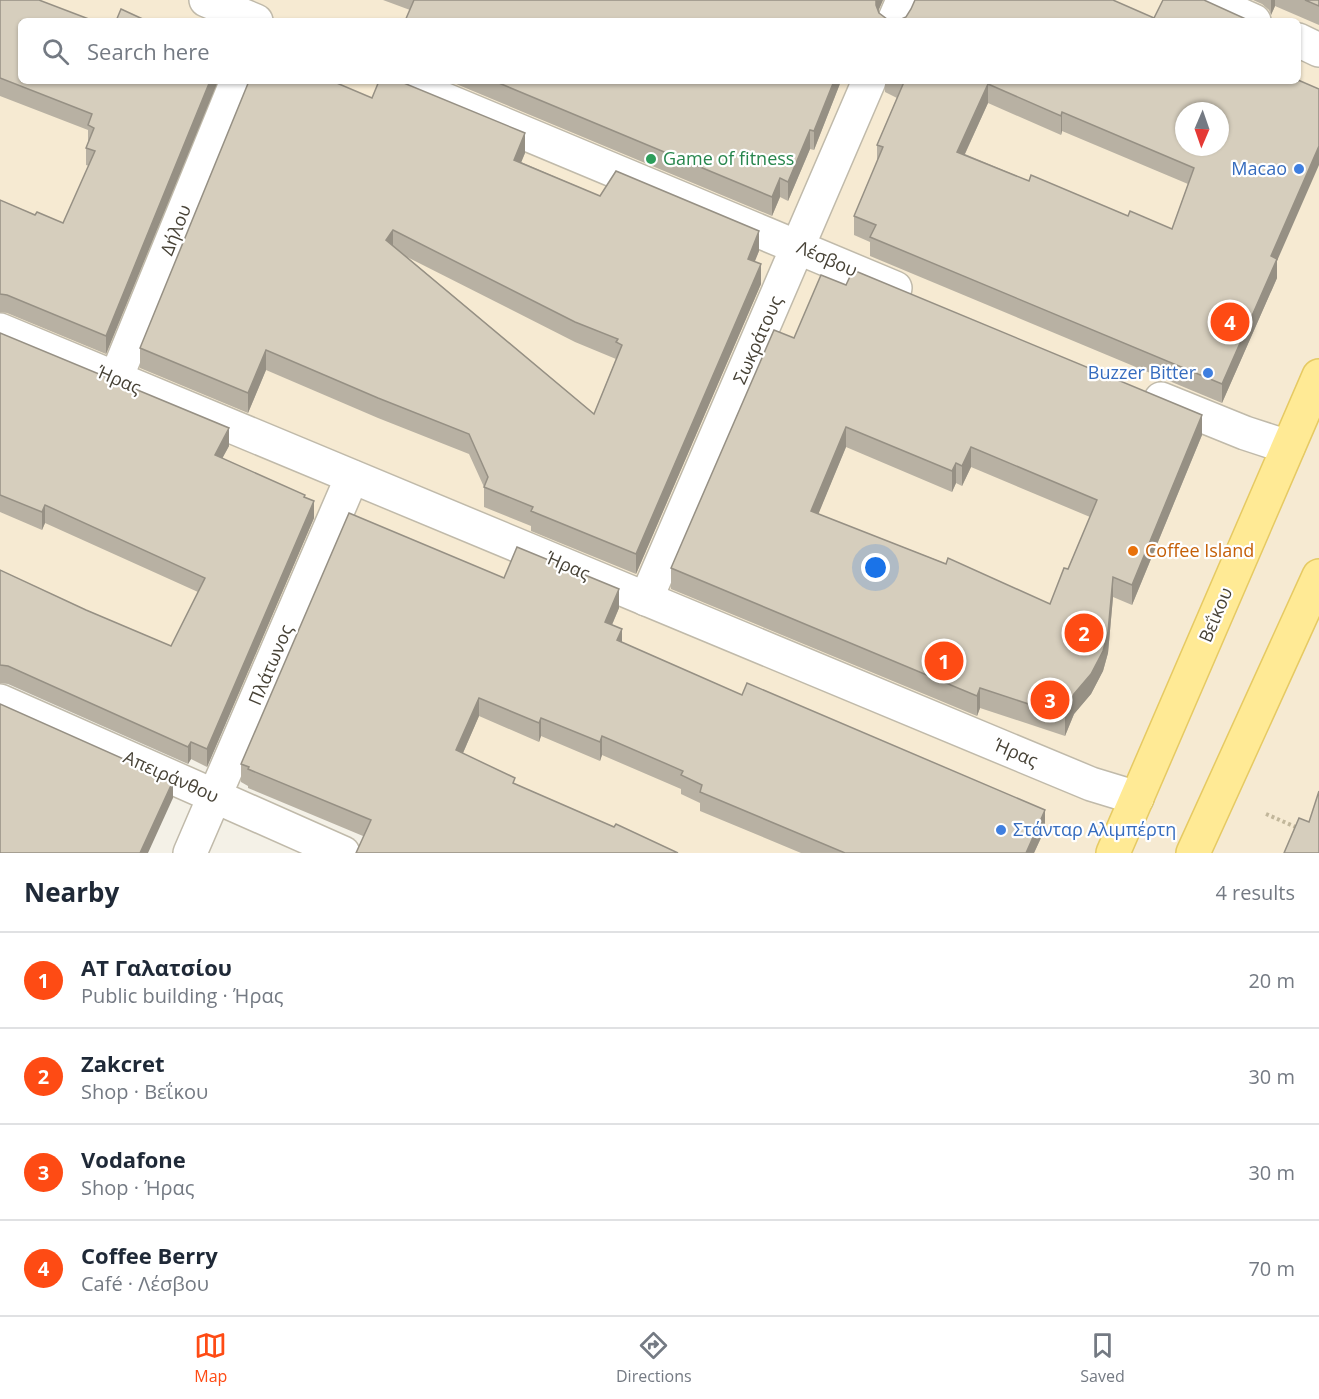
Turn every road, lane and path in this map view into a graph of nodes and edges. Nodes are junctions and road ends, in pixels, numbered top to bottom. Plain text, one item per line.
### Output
1 (206, 0) edge
2 (269, 0) edge
3 (903, 0) edge
4 (1207, 0) edge
5 (251, 18) edge
6 (260, 18) edge
7 (895, 18) edge
8 (1247, 18) edge
9 (1301, 41) edge
10 (1319, 50) edge
11 (236, 84) edge
12 (407, 84) edge
13 (868, 84) edge
14 (799, 247) junction
15 (918, 297) edge
16 (0, 330) edge
17 (1319, 376) edge
18 (116, 378) junction
19 (1136, 388) edge
20 (1288, 447) junction
21 (352, 477) junction
22 (1319, 576) edge
23 (646, 599) junction
24 (0, 701) edge
25 (215, 796) junction
26 (1137, 798) junction
27 (1266, 814) dead end
28 (1308, 832) edge
29 (190, 853) edge
30 (343, 853) edge
31 (1113, 853) edge
32 (1192, 853) edge

1 - 5 street
2 - 6 street
3 - 7 street
4 - 8 street
9 - 10 street
11 - 18 street, Δήλου
12 - 14 street, Λέσβου
13 - 14 street, Σωκράτους
14 - 15 street, Λέσβου
14 - 23 street, Σωκράτους
16 - 18 street, Ήρας
17 - 20 main road, Βεΐκου
18 - 21 street, Ήρας
19 - 20 street
20 - 26 main road, Βεΐκου
21 - 23 street, Ήρας
21 - 25 street, Πλάτωνος
22 - 32 main road
23 - 26 street, Ήρας
24 - 25 street, Απειράνθου
25 - 29 street, Πλάτωνος
25 - 30 street, Απειράνθου
26 - 31 main road, Βεΐκου
27 - 28 path

